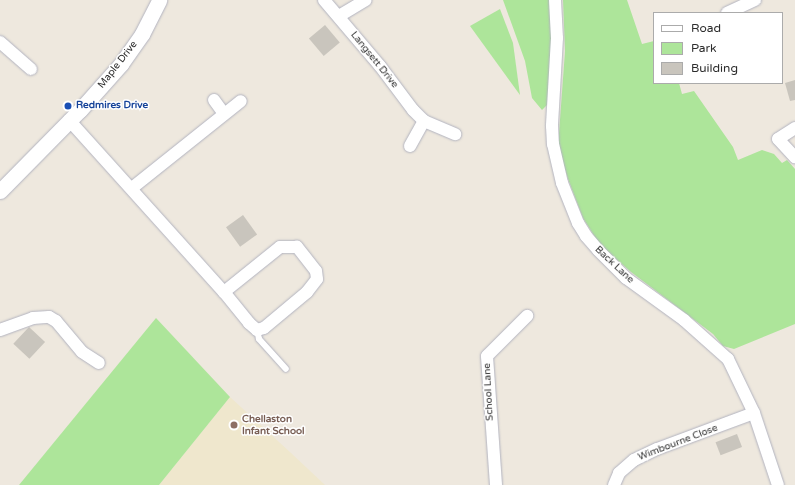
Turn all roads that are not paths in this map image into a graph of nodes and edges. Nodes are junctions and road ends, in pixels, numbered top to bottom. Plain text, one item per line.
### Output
1 (160, 0) edge
2 (324, 0) edge
3 (366, 0) edge
4 (556, 0) edge
5 (755, 0) edge
6 (729, 12) edge
7 (339, 16) junction
8 (0, 42) edge
9 (31, 69) dead end
10 (214, 100) dead end
11 (241, 101) dead end
12 (224, 114) junction
13 (69, 120) junction
14 (424, 121) junction
15 (795, 128) edge
16 (455, 134) dead end
17 (410, 146) dead end
18 (795, 157) edge
19 (132, 188) junction
20 (0, 191) edge
21 (224, 292) junction
22 (527, 316) dead end
23 (0, 330) edge
24 (258, 330) junction
25 (99, 363) dead end
26 (286, 369) dead end
27 (754, 414) junction
28 (496, 485) edge
29 (614, 485) edge
30 (778, 485) edge

1 - 13 street, Maple Drive
2 - 7 street, Langsett Drive
3 - 7 street
4 - 27 street, Back Lane
5 - 6 street
7 - 14 street, Langsett Drive
8 - 9 street
10 - 12 street
11 - 12 street
12 - 19 street
13 - 19 street
13 - 20 street, Maple Drive
14 - 16 street, Langsett Drive
14 - 17 street
15 - 18 street
19 - 21 street
21 - 24 street
21 - 24 street
22 - 28 street, School Lane
23 - 25 street
24 - 26 lane
27 - 29 street, Wimbourne Close
27 - 30 street, Back Lane

